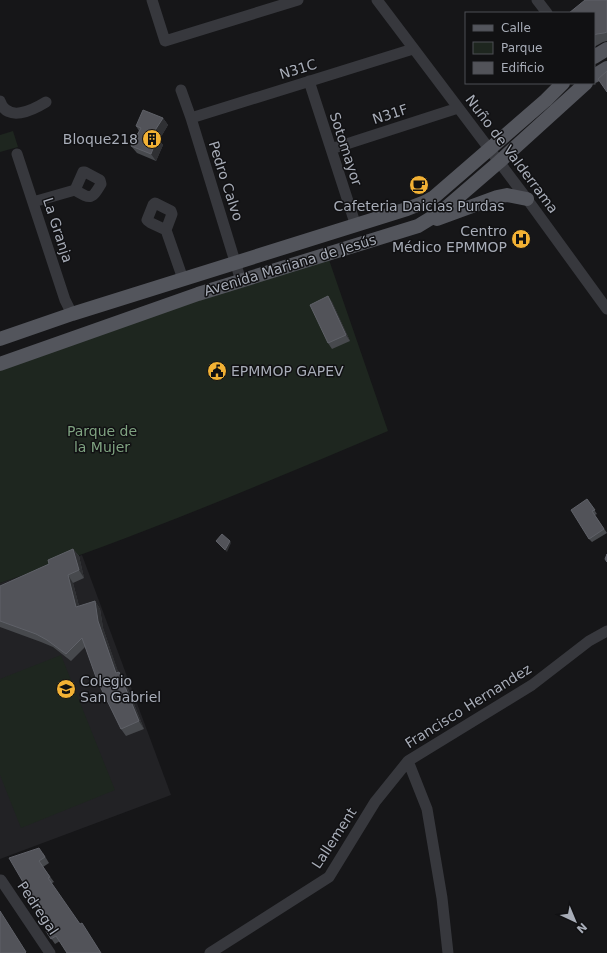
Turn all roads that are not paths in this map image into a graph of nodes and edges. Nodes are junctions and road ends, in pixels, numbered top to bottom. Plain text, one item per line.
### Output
1 (152, 0) edge
2 (298, 0) edge
3 (376, 0) edge
4 (537, 0) edge
5 (546, 12) edge
6 (413, 48) junction
7 (607, 49) edge
8 (595, 56) edge
9 (607, 68) edge
10 (595, 75) edge
11 (309, 81) junction
12 (562, 84) edge
13 (585, 84) edge
14 (181, 90) dead end
15 (0, 101) edge
16 (46, 102) dead end
17 (458, 108) junction
18 (191, 118) junction
19 (331, 149) junction
20 (489, 149) junction
21 (17, 154) dead end
22 (499, 162) junction
23 (75, 190) dead end
24 (528, 199) junction
25 (33, 202) junction
26 (356, 226) junction
27 (418, 226) junction
28 (166, 230) dead end
29 (236, 262) junction
30 (187, 278) junction
31 (241, 281) junction
32 (198, 294) junction
33 (607, 309) edge
34 (72, 314) junction
35 (0, 339) edge
36 (0, 364) edge
37 (607, 631) edge
38 (408, 761) junction
39 (1, 880) edge
40 (50, 953) edge
41 (210, 953) edge
42 (448, 953) edge

1 - 2 street
3 - 6 street, Nuño de Valderrama
4 - 5 street
6 - 11 street, N31C
6 - 17 street, Nuño de Valderrama
7 - 8 main road
9 - 10 main road
11 - 18 street, N31C
11 - 19 street, Sotomayor
12 - 20 main road, Avenida Mariana de Jesús
13 - 22 main road, Avenida Mariana de Jesús
14 - 18 street, Pedro Calvo
15 - 16 street
17 - 19 street, N31F
17 - 20 street, Nuño de Valderrama
18 - 29 street, Pedro Calvo
19 - 26 street, Sotomayor
20 - 22 street, Nuño de Valderrama
20 - 26 main road, Avenida Mariana de Jesús
21 - 25 street, La Granja
22 - 24 street, Nuño de Valderrama
22 - 27 main road, Avenida Mariana de Jesús
23 - 25 street
24 - 27 main road
24 - 33 street, Nuño de Valderrama
25 - 34 street, La Granja
26 - 29 main road, Avenida Mariana de Jesús
27 - 31 main road, Avenida Mariana de Jesús
28 - 30 street
29 - 30 main road, Avenida Mariana de Jesús
29 - 31 street, Pedro Calvo
30 - 32 main road
30 - 34 main road, Avenida Mariana de Jesús
31 - 32 main road, Avenida Mariana de Jesús
32 - 36 main road, Avenida Mariana de Jesús
34 - 35 main road, Avenida Mariana de Jesús
37 - 38 street, Francisco Hernandez
38 - 41 street, Lallement
38 - 42 street, Francisco Hernandez
39 - 40 street, Pedregal

